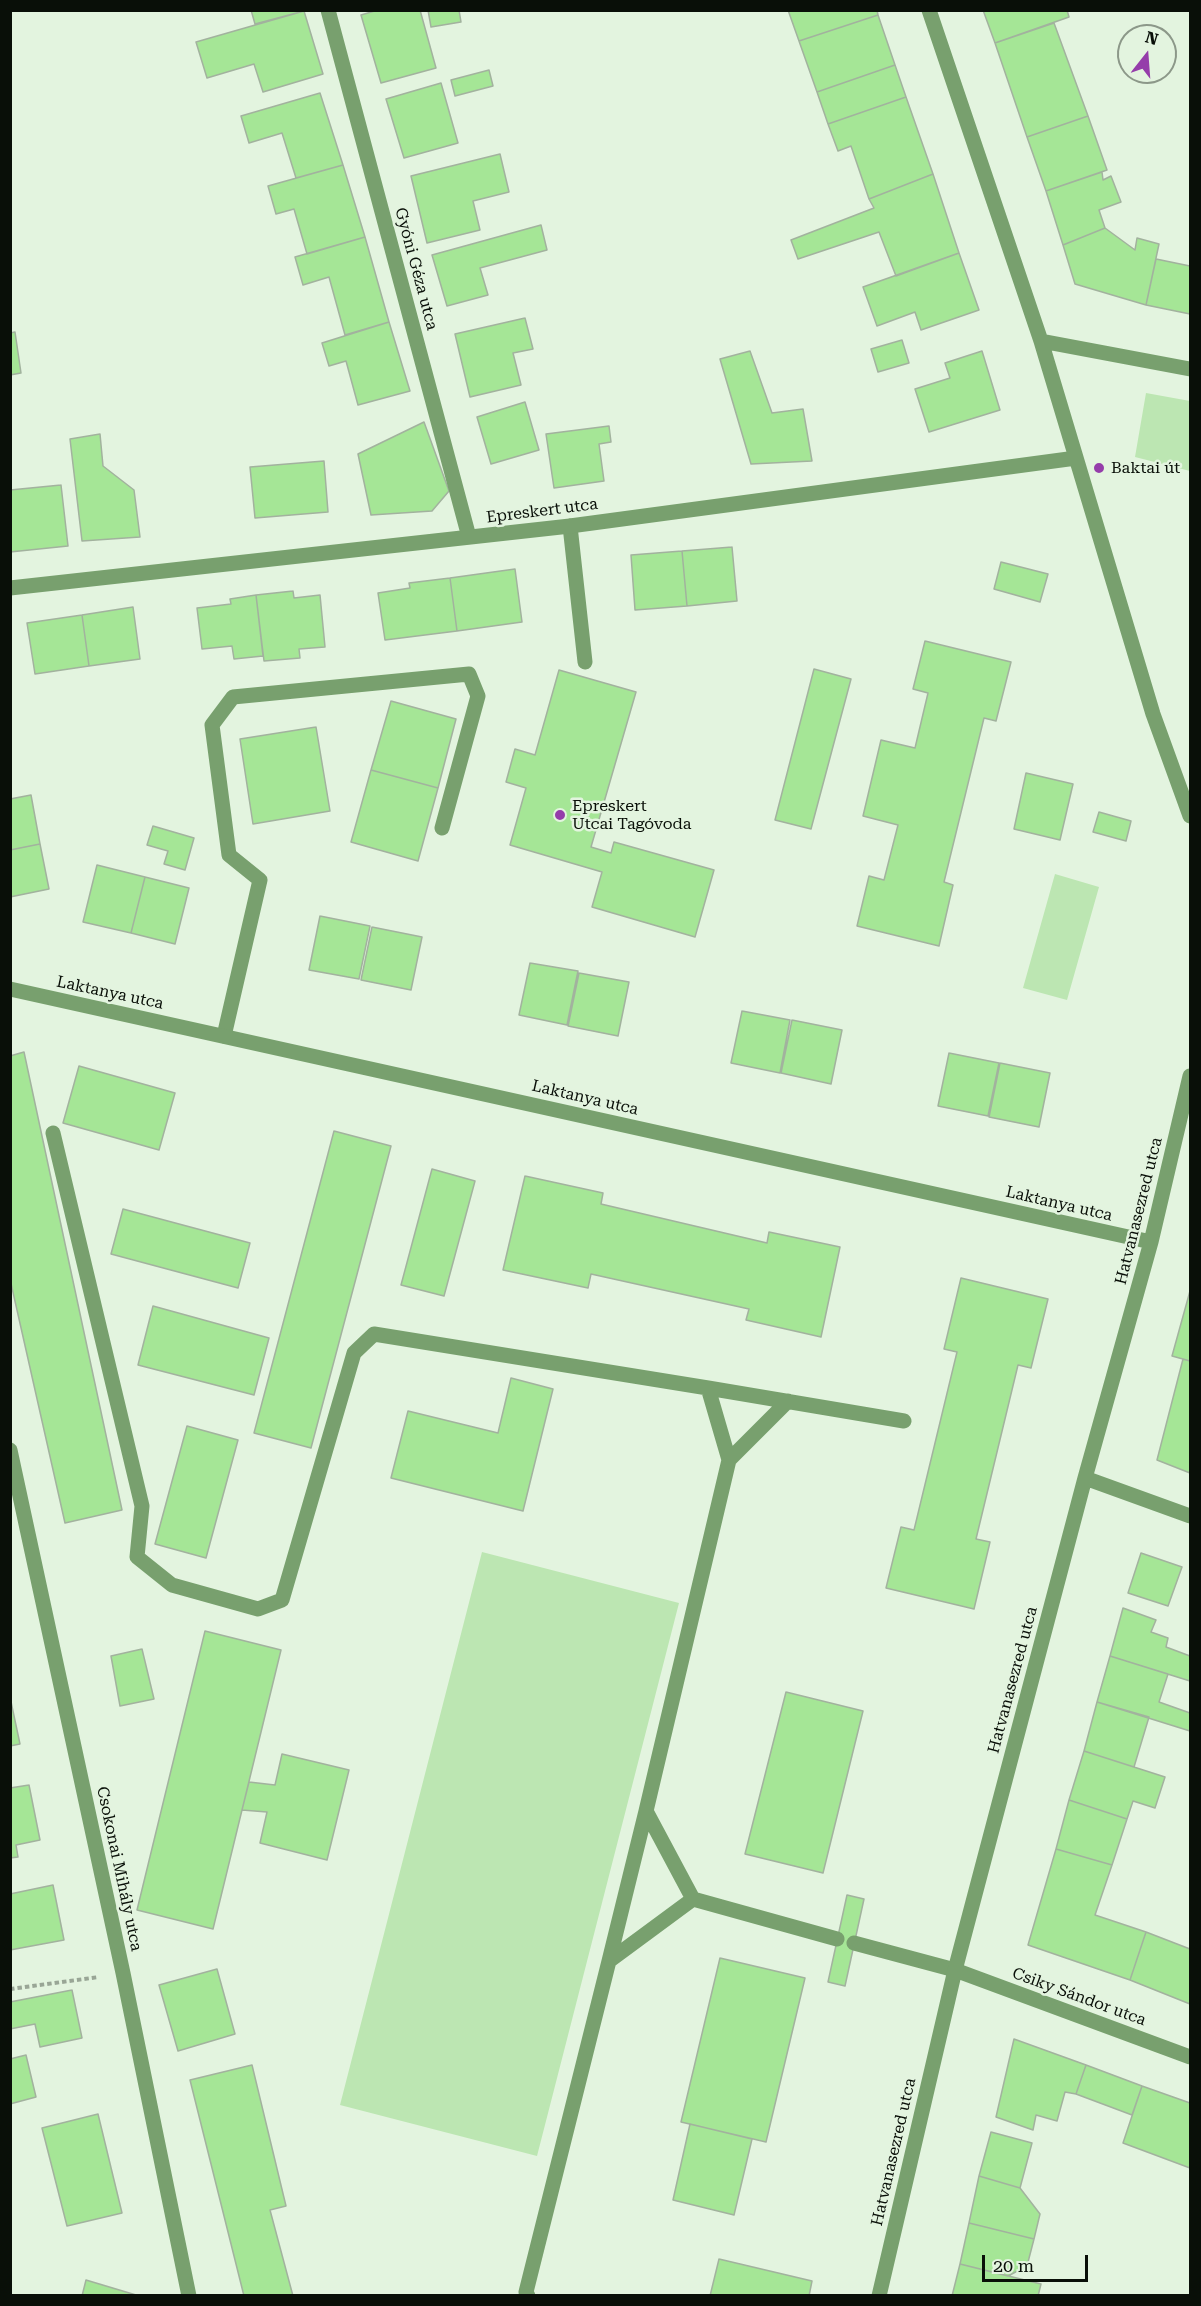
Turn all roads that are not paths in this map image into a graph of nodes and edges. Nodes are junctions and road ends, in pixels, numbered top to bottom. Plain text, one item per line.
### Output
1 (328, 10) edge
2 (929, 10) edge
3 (1041, 341) junction
4 (1191, 369) edge
5 (1076, 458) junction
6 (570, 526) junction
7 (469, 537) junction
8 (10, 588) edge
9 (585, 662) dead end
10 (1191, 816) edge
11 (442, 828) dead end
12 (10, 989) edge
13 (224, 1036) junction
14 (1191, 1076) edge
15 (54, 1133) dead end
16 (1151, 1242) junction
17 (708, 1388) junction
18 (788, 1401) junction
19 (904, 1421) dead end
20 (10, 1450) edge
21 (729, 1460) junction
22 (1085, 1478) junction
23 (1191, 1516) edge
24 (646, 1810) junction
25 (693, 1899) junction
26 (837, 1939) dead end
27 (854, 1943) dead end
28 (609, 1962) junction
29 (955, 1970) junction
30 (1191, 2057) edge
31 (189, 2295) edge
32 (528, 2295) edge
33 (879, 2295) edge

1 - 7 street, Gyóni Géza utca
2 - 3 street
3 - 4 street
3 - 5 street
5 - 6 street, Epreskert utca
5 - 10 street
6 - 7 street, Epreskert utca
6 - 9 street
7 - 8 street, Epreskert utca
11 - 13 street
12 - 13 street, Laktanya utca
13 - 16 street, Laktanya utca
14 - 16 street, Hatvanasezred utca
15 - 17 street
16 - 22 street, Hatvanasezred utca
17 - 18 street
17 - 21 street
18 - 19 street
18 - 21 street
20 - 31 street, Csokonai Mihály utca
21 - 24 street
22 - 23 street
22 - 29 street, Hatvanasezred utca
24 - 25 street
24 - 28 street
25 - 26 street
25 - 28 street
27 - 29 street, Csiky Sándor utca
28 - 32 street
29 - 30 street, Csiky Sándor utca
29 - 33 street, Hatvanasezred utca

